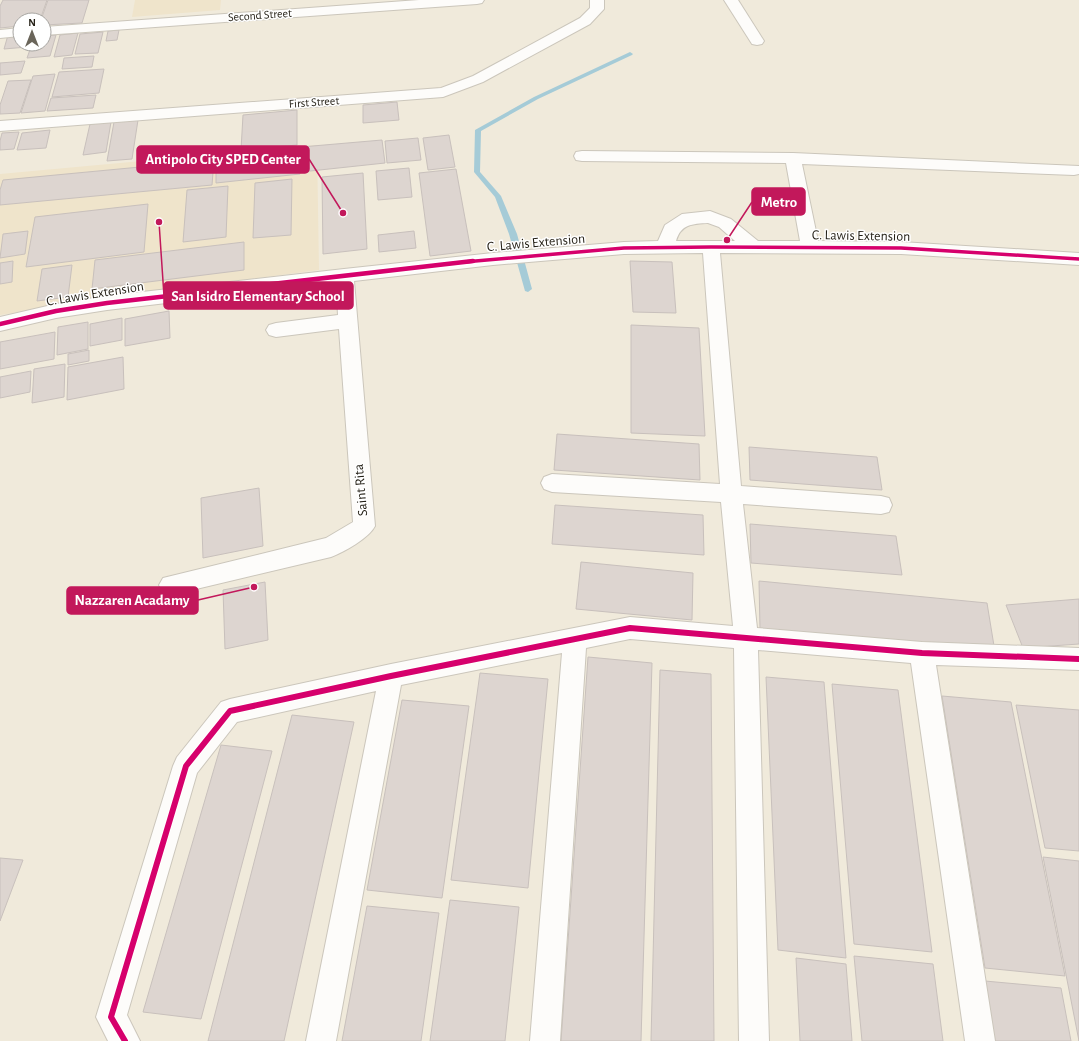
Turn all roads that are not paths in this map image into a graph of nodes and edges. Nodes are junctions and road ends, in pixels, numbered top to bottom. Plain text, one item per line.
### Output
1 (477, 0) edge
2 (597, 0) edge
3 (731, 0) edge
4 (52, 30) edge
5 (12, 33) edge
6 (0, 34) edge
7 (757, 42) dead end
8 (0, 126) edge
9 (582, 156) dead end
10 (793, 158) junction
11 (1074, 170) dead end
12 (711, 246) junction
13 (754, 246) junction
14 (665, 247) junction
15 (810, 247) junction
16 (1079, 259) edge
17 (344, 275) junction
18 (348, 321) junction
19 (0, 324) edge
20 (276, 330) dead end
21 (552, 483) dead end
22 (732, 494) junction
23 (881, 505) dead end
24 (171, 585) dead end
25 (746, 637) junction
26 (575, 639) junction
27 (922, 653) junction
28 (1079, 659) edge
29 (391, 676) junction
30 (125, 1041) edge
31 (321, 1041) edge
32 (545, 1041) edge
33 (754, 1041) edge
34 (980, 1041) edge

1 - 4 street, Second Street
2 - 8 street, First Street
3 - 7 street
5 - 6 street
9 - 10 street
10 - 11 street
10 - 15 street
12 - 13 street, C. Lawis Extension
12 - 14 street, C. Lawis Extension
12 - 22 street
13 - 14 street
13 - 15 street, C. Lawis Extension
14 - 17 street, C. Lawis Extension
15 - 16 street, C. Lawis Extension
17 - 18 street, Saint Rita
17 - 19 street, C. Lawis Extension
18 - 20 street
18 - 24 street, Saint Rita
21 - 22 street
22 - 23 street
22 - 25 street
25 - 26 street
25 - 27 street
25 - 33 street
26 - 29 street
26 - 32 street
27 - 28 street
27 - 34 street
29 - 30 street
29 - 31 street

